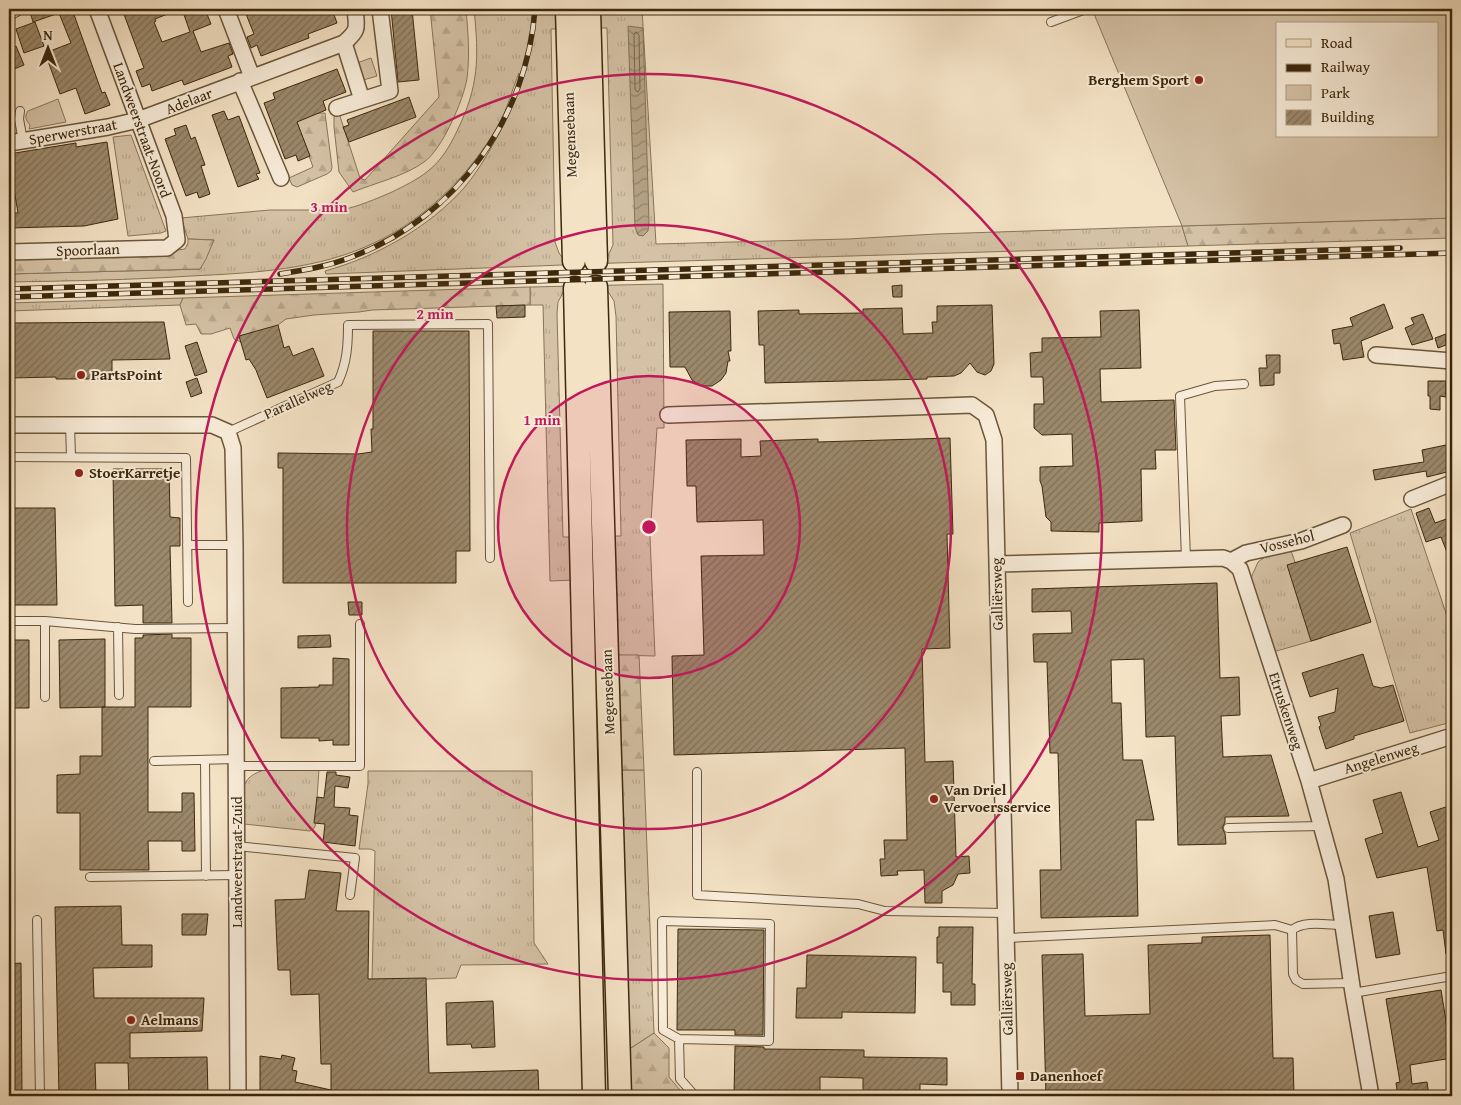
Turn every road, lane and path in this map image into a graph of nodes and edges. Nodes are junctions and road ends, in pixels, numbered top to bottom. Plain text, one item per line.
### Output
1 (16, 9) edge
2 (97, 9) edge
3 (226, 9) edge
4 (355, 9) edge
5 (380, 9) edge
6 (567, 9) edge
7 (589, 9) edge
8 (1086, 9) edge
9 (9, 16) edge
10 (1051, 22) dead end
11 (344, 43) junction
12 (246, 79) junction
13 (362, 100) junction
14 (337, 108) dead end
15 (20, 111) dead end
16 (138, 120) junction
17 (16, 142) edge
18 (281, 178) dead end
19 (167, 248) joint
20 (9, 252) edge
21 (1376, 355) dead end
22 (1452, 360) edge
23 (1244, 384) dead end
24 (668, 415) dead end
25 (9, 425) edge
26 (70, 425) junction
27 (228, 432) junction
28 (9, 457) edge
29 (71, 457) junction
30 (1452, 483) edge
31 (1412, 499) dead end
32 (1343, 525) dead end
33 (187, 545) junction
34 (236, 545) junction
35 (490, 558) dead end
36 (1186, 559) junction
37 (1231, 561) junction
38 (997, 564) junction
39 (188, 602) dead end
40 (9, 621) edge
41 (44, 621) junction
42 (360, 624) dead end
43 (118, 627) junction
44 (236, 628) junction
45 (119, 695) dead end
46 (44, 697) dead end
47 (1452, 736) edge
48 (205, 760) junction
49 (154, 761) dead end
50 (237, 763) junction
51 (697, 772) dead end
52 (1309, 781) junction
53 (1321, 826) junction
54 (1228, 828) dead end
55 (237, 846) junction
56 (237, 875) junction
57 (206, 876) junction
58 (90, 877) dead end
59 (350, 895) dead end
60 (1005, 913) junction
61 (37, 920) dead end
62 (1343, 925) junction
63 (1292, 930) junction
64 (1006, 938) junction
65 (1452, 976) edge
66 (1352, 988) junction
67 (679, 1039) junction
68 (40, 1096) edge
69 (238, 1096) edge
70 (594, 1096) edge
71 (620, 1096) edge
72 (695, 1096) edge
73 (1010, 1096) edge
74 (1371, 1096) edge

1 - 9 lane
2 - 16 street, Landweerstraat-Noord
3 - 12 street
4 - 11 street
5 - 13 street
6 - 7 main road, Megensebaan
8 - 10 lane
11 - 12 street, Adelaar
11 - 13 street
12 - 16 street, Adelaar
12 - 18 street
13 - 14 street
15 - 17 lane
16 - 17 street, Sperwerstraat
16 - 19 street, Landweerstraat-Noord
19 - 20 street, Spoorlaan
21 - 22 street
23 - 36 lane
24 - 38 street, Galliërsweg
25 - 26 street
26 - 27 street
26 - 29 lane
27 - 34 street, Landweerstraat-Zuid
27 - 35 lane, Parallelweg
28 - 29 lane
29 - 33 lane
30 - 31 street
32 - 37 street, Vossehol
33 - 34 lane
33 - 39 lane
34 - 44 street, Landweerstraat-Zuid
36 - 37 street
36 - 38 street
37 - 52 street, Etruskenweg
38 - 60 street, Galliërsweg
40 - 41 lane
41 - 43 lane
41 - 46 lane
42 - 50 lane
43 - 44 lane
43 - 45 lane
44 - 50 street, Landweerstraat-Zuid
47 - 52 street, Angelenweg
48 - 49 lane
48 - 50 lane
48 - 57 lane
50 - 55 street, Landweerstraat-Zuid
51 - 60 lane
52 - 53 street, Etruskenweg
53 - 54 lane
53 - 62 street, Etruskenweg
55 - 56 street, Landweerstraat-Zuid
55 - 59 lane
56 - 57 lane
56 - 69 street, Landweerstraat-Zuid
57 - 58 lane
60 - 64 street, Galliërsweg
61 - 68 lane
62 - 63 lane
62 - 66 street, Etruskenweg
63 - 64 lane
63 - 66 lane
64 - 73 street, Galliërsweg
65 - 66 lane
66 - 74 street, Etruskenweg
67 - 67 lane
67 - 72 lane
70 - 71 main road, Megensebaan

